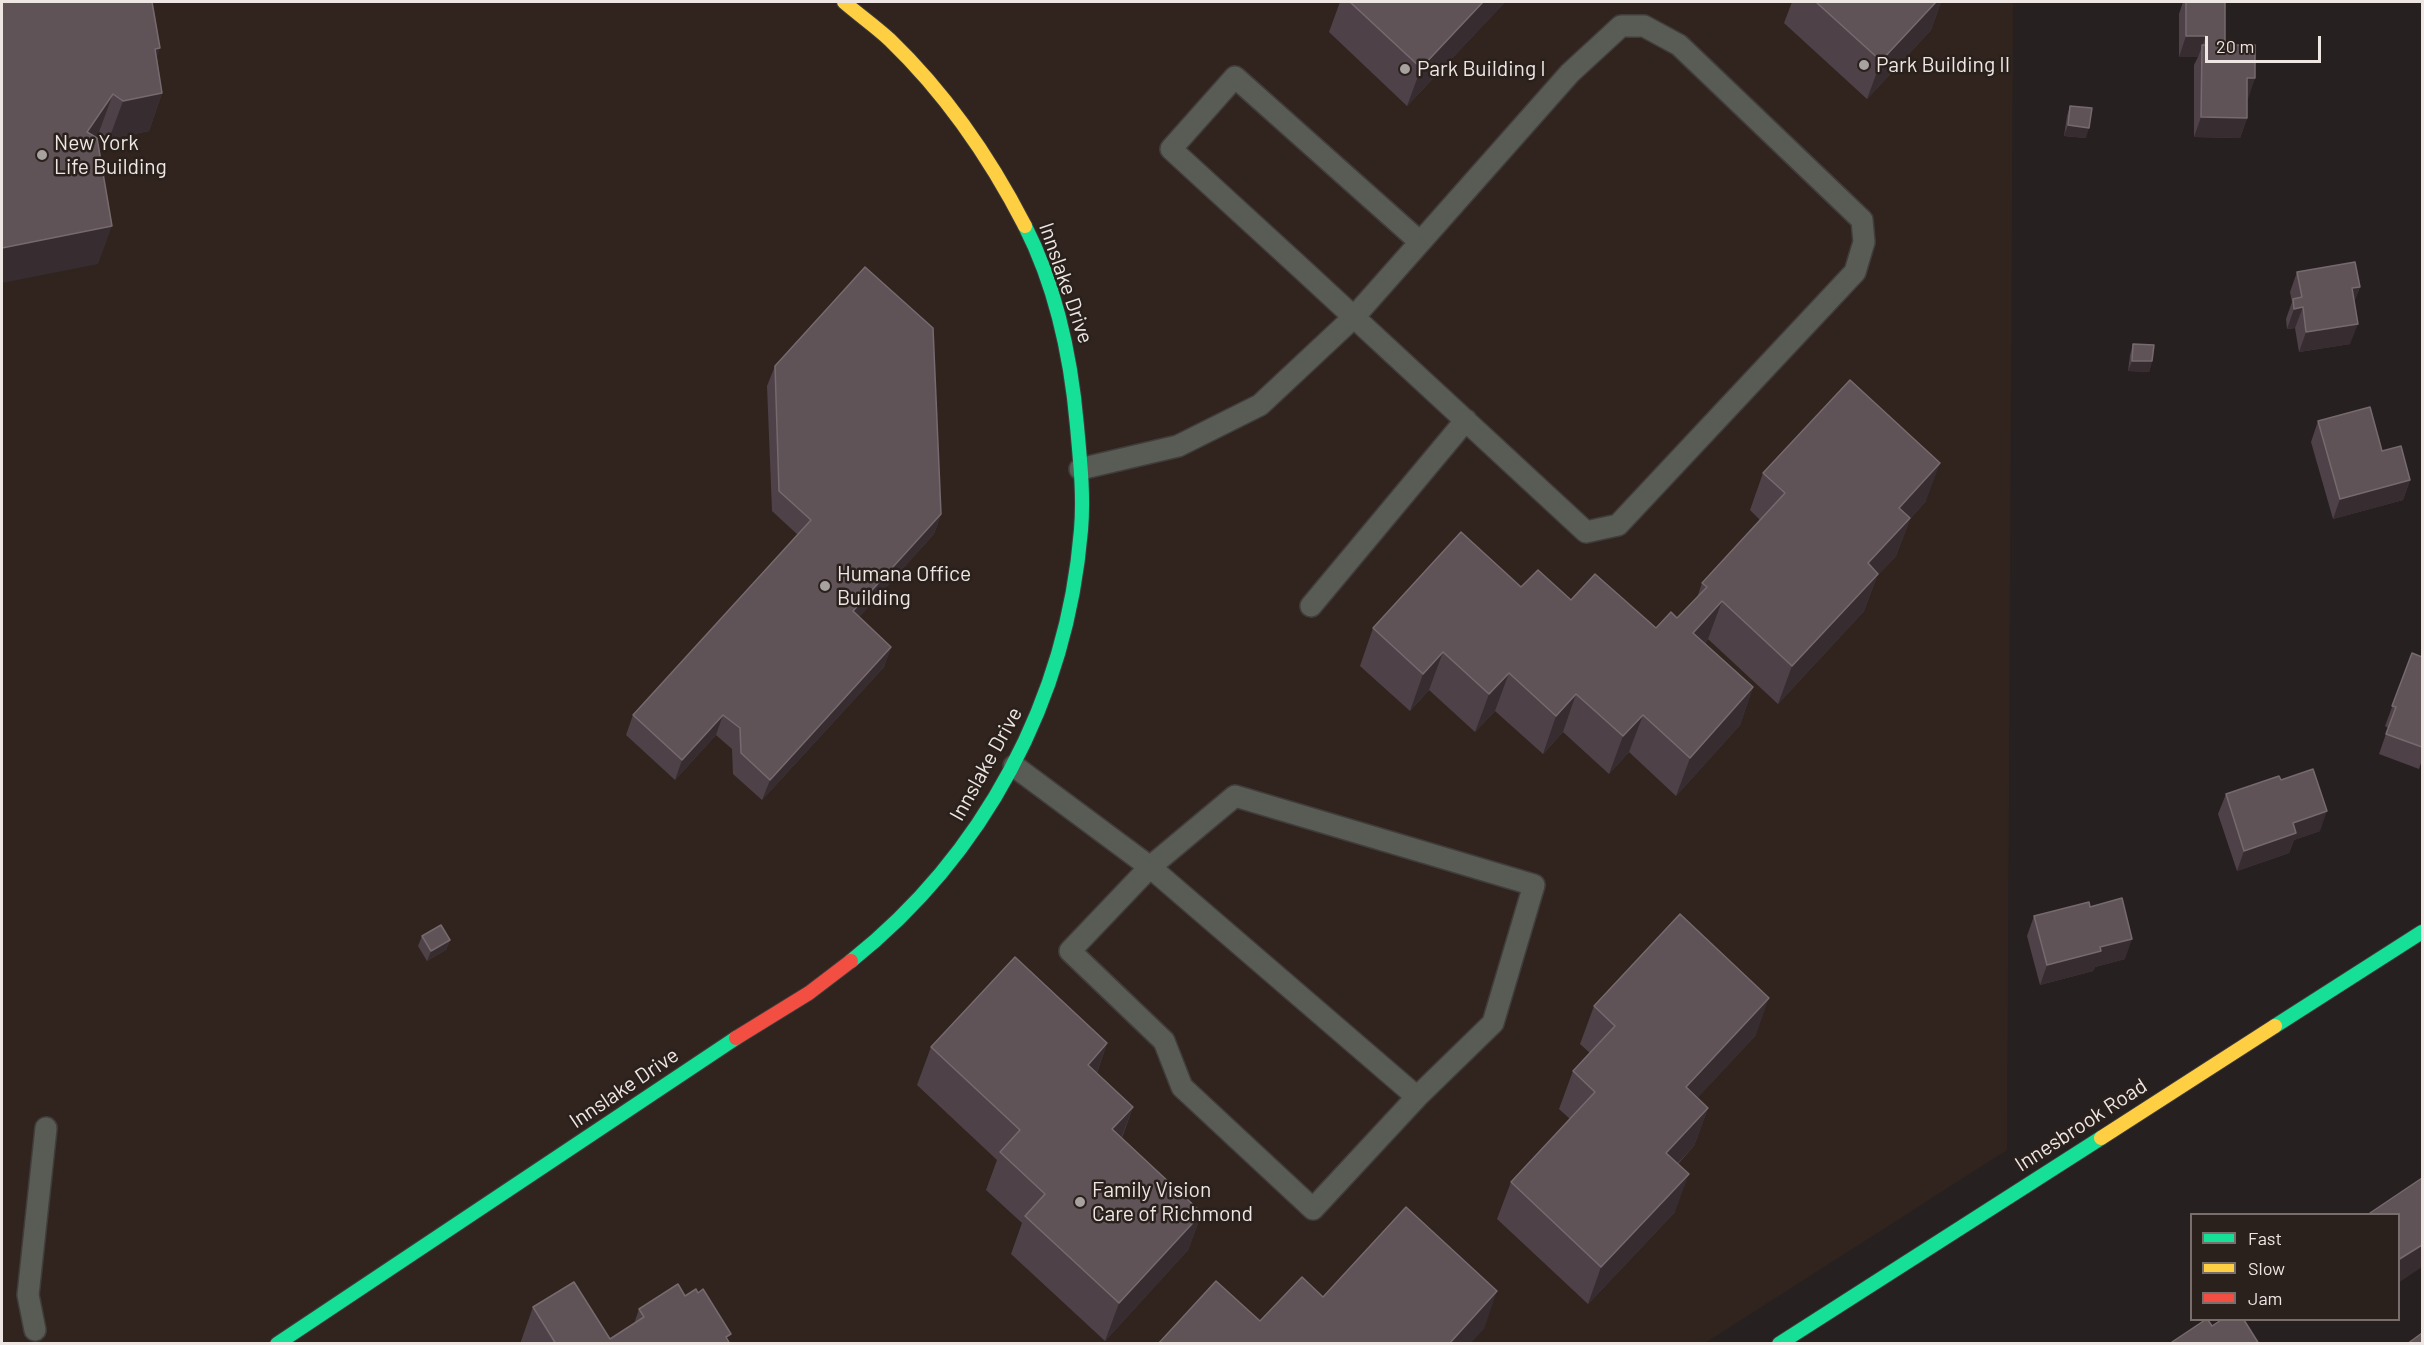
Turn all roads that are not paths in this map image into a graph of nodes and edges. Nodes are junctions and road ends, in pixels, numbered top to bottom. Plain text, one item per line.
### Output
1 (844, 2) edge
2 (1420, 242) junction
3 (1354, 317) junction
4 (1466, 420) junction
5 (1080, 469) junction
6 (1311, 606) dead end
7 (1014, 766) junction
8 (1150, 867) junction
9 (2422, 932) edge
10 (1417, 1097) junction
11 (46, 1128) dead end
12 (35, 1330) dead end
13 (277, 1344) edge
14 (1779, 1344) edge

1 - 5 street, Innslake Drive
2 - 3 lane
2 - 3 lane
2 - 4 lane
3 - 4 lane
3 - 5 lane
4 - 6 lane
5 - 7 street, Innslake Drive
7 - 8 lane
7 - 13 street, Innslake Drive
8 - 10 lane
8 - 10 lane
8 - 10 lane
9 - 14 street, Innesbrook Road
11 - 12 lane

